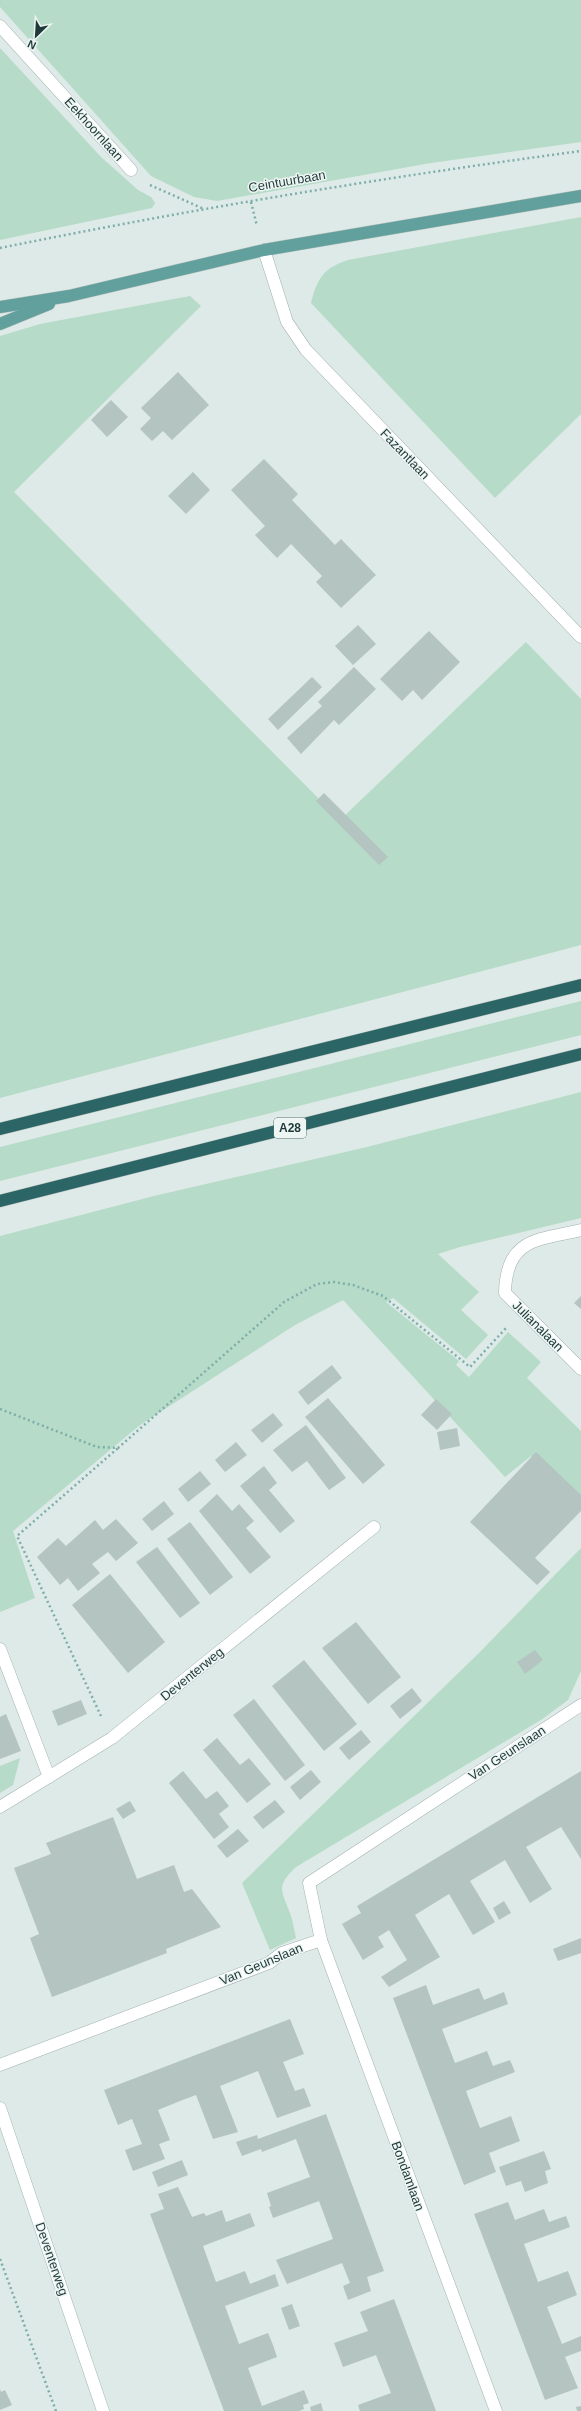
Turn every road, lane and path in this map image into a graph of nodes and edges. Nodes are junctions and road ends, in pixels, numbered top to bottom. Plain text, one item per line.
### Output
1 (0, 26) edge
2 (581, 151) edge
3 (131, 170) joint
4 (581, 196) edge
5 (204, 210) junction
6 (0, 248) edge
7 (264, 250) junction
8 (69, 296) junction
9 (0, 307) edge
10 (0, 324) edge
11 (581, 637) edge
12 (581, 985) edge
13 (581, 1054) edge
14 (0, 1129) edge
15 (0, 1202) edge
16 (581, 1230) edge
17 (522, 1311) junction
18 (581, 1369) edge
19 (0, 1409) edge
20 (118, 1448) junction
21 (374, 1527) dead end
22 (0, 1649) edge
23 (581, 1705) edge
24 (112, 1738) junction
25 (49, 1777) junction
26 (0, 1807) edge
27 (321, 1940) junction
28 (0, 2065) edge
29 (0, 2108) edge
30 (0, 2259) edge
31 (56, 2411) edge
32 (103, 2411) edge
33 (496, 2411) edge

1 - 3 street, Eekhoornlaan
2 - 5 path, Ceintuurbaan
3 - 5 path, Eekhoornlaan
4 - 7 main road
5 - 6 path, Ceintuurbaan
7 - 8 main road
7 - 11 street, Fazantlaan
8 - 9 main road
8 - 10 main road
12 - 14 highway
13 - 15 highway, A28
16 - 17 street, Julianalaan
17 - 18 street, Julianalaan
17 - 20 path
19 - 20 path
20 - 24 path
21 - 24 street, Deventerweg
22 - 25 street
23 - 27 street, Van Geunslaan
24 - 25 street, Deventerweg
25 - 26 street, Deventerweg
27 - 28 street, Van Geunslaan
27 - 33 street, Bondamlaan
29 - 32 street, Deventerweg
30 - 31 path

